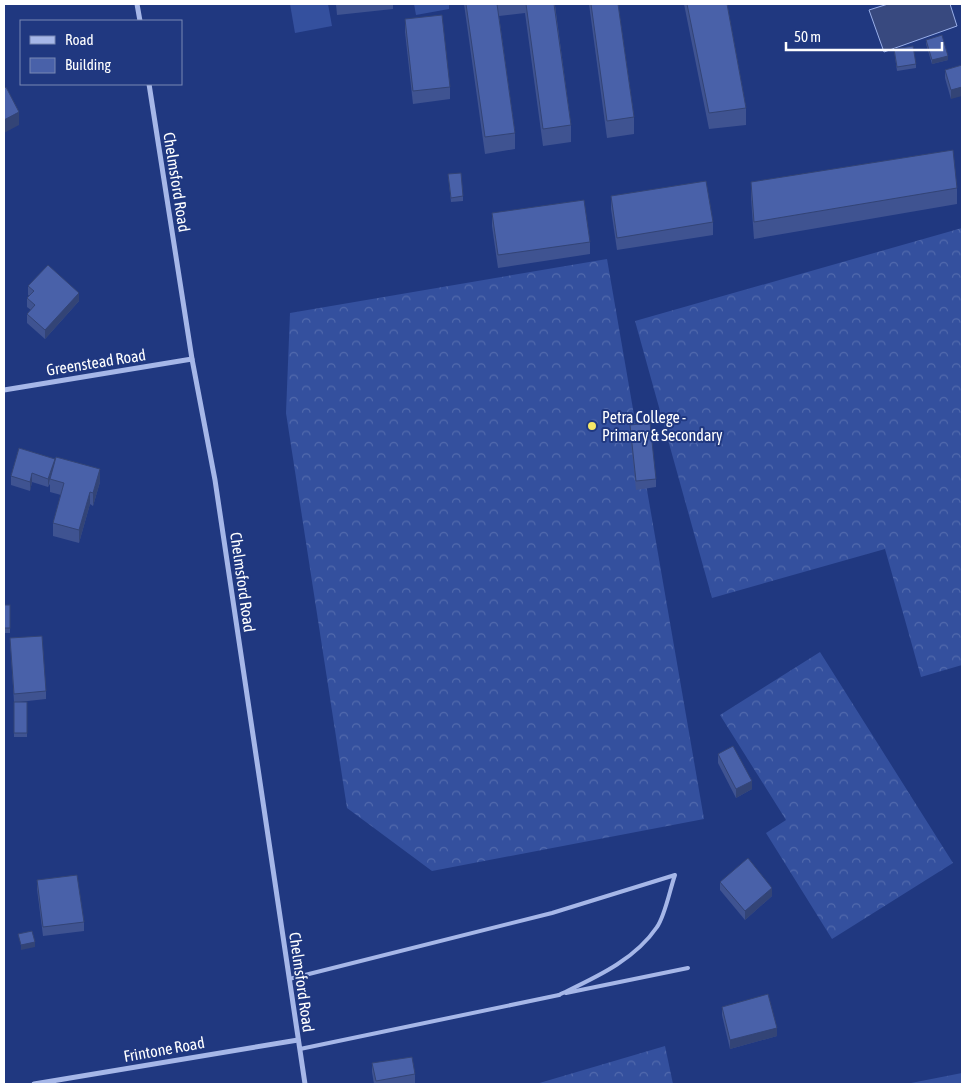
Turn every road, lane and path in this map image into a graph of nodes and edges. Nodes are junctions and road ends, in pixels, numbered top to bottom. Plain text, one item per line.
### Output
1 (137, 4) edge
2 (140, 20) edge
3 (149, 85) edge
4 (192, 359) junction
5 (4, 390) edge
6 (688, 968) dead end
7 (289, 979) junction
8 (559, 995) junction
9 (298, 1040) junction
10 (300, 1049) junction
11 (34, 1084) edge
12 (305, 1084) edge

1 - 2 street
3 - 4 street, Chelmsford Road
4 - 5 street, Greenstead Road
4 - 7 street, Chelmsford Road
6 - 8 lane
7 - 8 lane
7 - 9 street, Chelmsford Road
8 - 10 lane
9 - 10 street, Chelmsford Road
9 - 11 street, Frintone Road
10 - 12 street, Chelmsford Road

